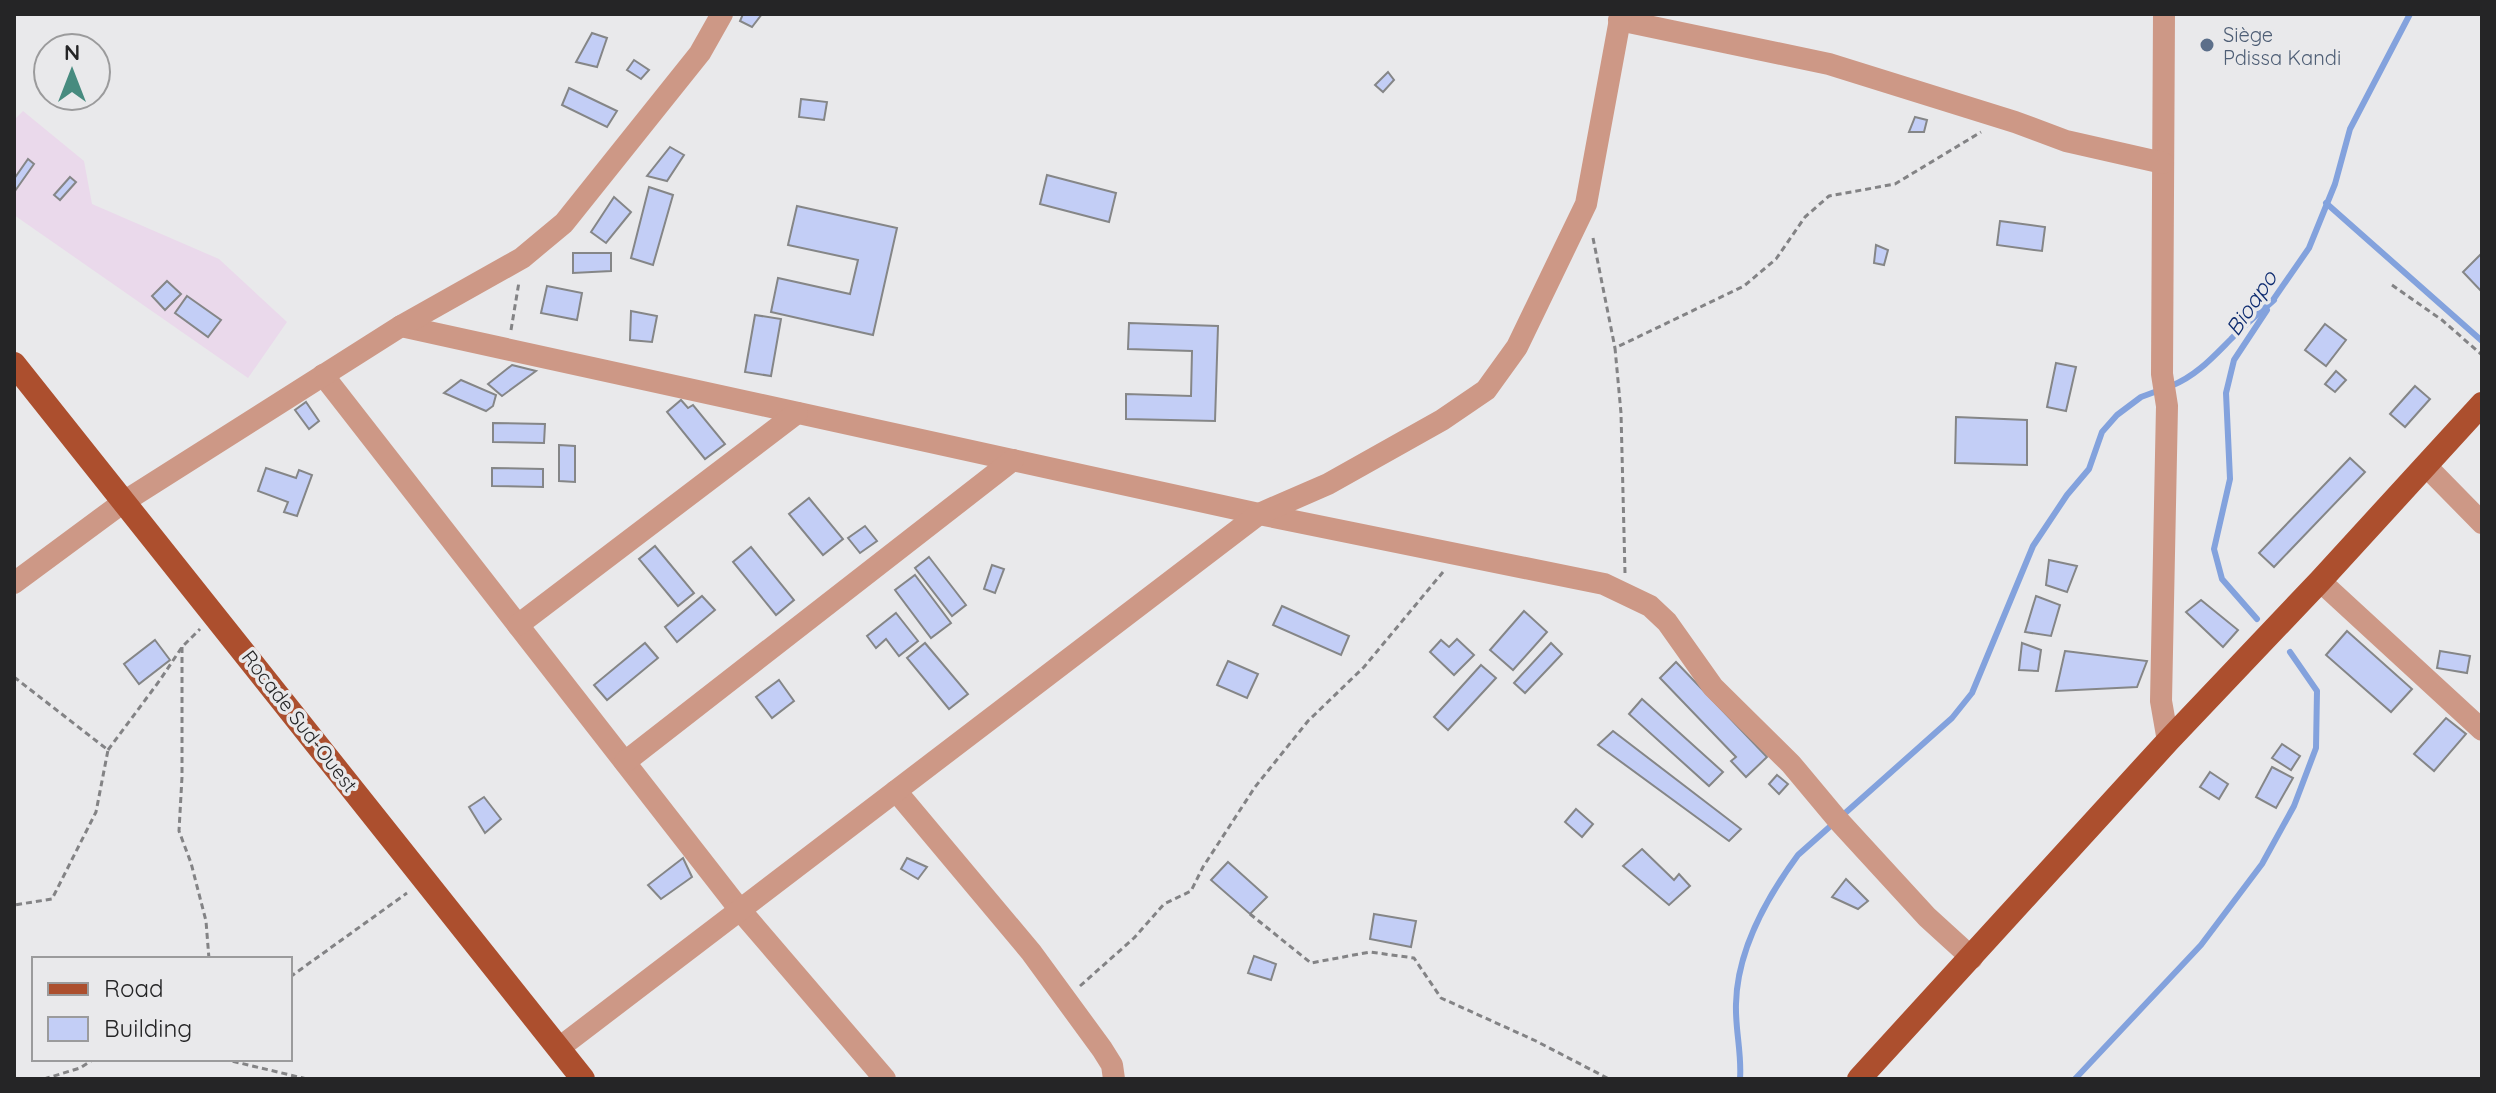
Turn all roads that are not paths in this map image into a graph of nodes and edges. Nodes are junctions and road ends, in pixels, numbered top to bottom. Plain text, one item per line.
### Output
1 (722, 14) edge
2 (2164, 14) edge
3 (1620, 17) edge
4 (2163, 163) junction
5 (401, 326) junction
6 (14, 364) edge
7 (323, 375) junction
8 (2482, 404) edge
9 (797, 413) junction
10 (1013, 460) junction
11 (2426, 466) junction
12 (125, 501) junction
13 (1259, 514) junction
14 (2482, 523) edge
15 (2320, 581) junction
16 (14, 583) edge
17 (518, 625) junction
18 (2482, 730) edge
19 (2168, 741) junction
20 (625, 762) junction
21 (896, 791) junction
22 (740, 910) junction
23 (1972, 958) junction
24 (559, 1048) junction
25 (583, 1079) edge
26 (885, 1079) edge
27 (1114, 1079) edge
28 (1859, 1079) edge

1 - 5 street
2 - 4 street
3 - 4 street
3 - 13 street
4 - 19 street
5 - 7 street
5 - 9 street
6 - 12 main road, Rocade Sud-Ouest
7 - 12 street
7 - 17 street
8 - 11 main road
9 - 10 street
9 - 17 street
10 - 13 street
10 - 20 street
11 - 14 street
11 - 15 main road
12 - 16 street
12 - 24 main road, Rocade Sud-Ouest
13 - 21 street
13 - 23 street
15 - 18 street
15 - 19 main road
17 - 20 street
19 - 23 main road
20 - 22 street
21 - 22 street
21 - 27 street
22 - 24 street
22 - 26 street
23 - 28 main road
24 - 25 main road, Rocade Sud-Ouest

